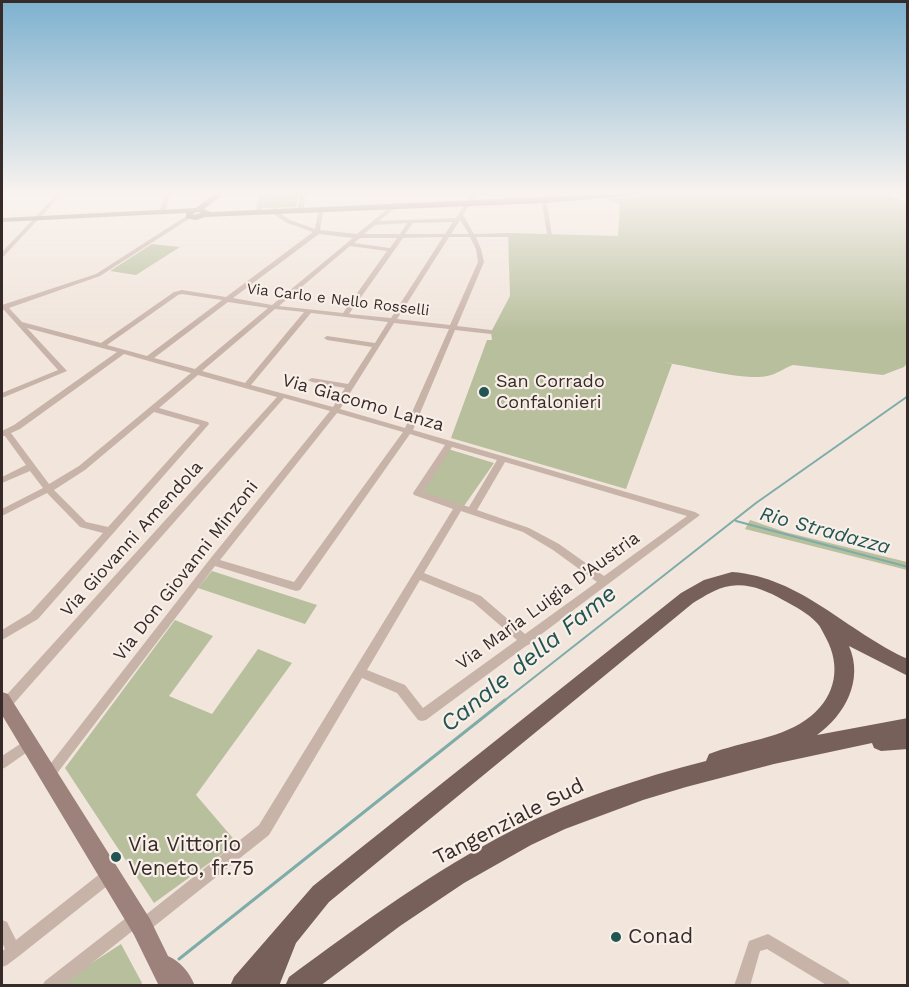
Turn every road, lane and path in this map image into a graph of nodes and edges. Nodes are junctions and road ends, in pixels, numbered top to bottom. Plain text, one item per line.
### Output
1 (16, 240) edge
2 (153, 240) edge
3 (306, 240) edge
4 (354, 240) edge
5 (397, 240) edge
6 (444, 240) edge
7 (475, 240) edge
8 (349, 244) junction
9 (391, 250) junction
10 (2, 255) edge
11 (229, 299) junction
12 (3, 307) edge
13 (274, 307) junction
14 (309, 311) junction
15 (344, 316) junction
16 (391, 321) junction
17 (22, 324) junction
18 (453, 328) junction
19 (491, 332) dead end
20 (327, 338) dead end
21 (103, 345) junction
22 (376, 345) junction
23 (124, 351) junction
24 (149, 358) junction
25 (198, 371) junction
26 (312, 380) dead end
27 (247, 385) junction
28 (350, 387) junction
29 (283, 395) junction
30 (2, 396) edge
31 (154, 409) junction
32 (335, 410) junction
33 (408, 431) junction
34 (4, 433) edge
35 (450, 443) junction
36 (503, 458) junction
37 (32, 466) junction
38 (2, 480) edge
39 (48, 489) junction
40 (459, 507) junction
41 (472, 511) junction
42 (2, 513) edge
43 (695, 514) joint
44 (111, 531) junction
45 (213, 562) junction
46 (418, 575) junction
47 (604, 582) junction
48 (824, 618) junction
49 (2, 635) edge
50 (526, 641) junction
51 (908, 668) edge
52 (360, 672) junction
53 (3, 703) edge
54 (908, 727) edge
55 (908, 739) edge
56 (29, 744) junction
57 (794, 750) junction
58 (2, 763) edge
59 (48, 776) junction
60 (668, 781) junction
61 (111, 874) junction
62 (139, 922) junction
63 (2, 927) edge
64 (291, 929) junction
65 (8, 956) edge
66 (179, 985) edge
67 (50, 986) edge
68 (243, 986) edge
69 (266, 986) edge
70 (298, 986) edge
71 (742, 986) edge
72 (843, 986) edge

1 - 10 street
2 - 12 street
3 - 11 street
4 - 8 street
5 - 9 street
6 - 16 street, Via Don Giovanni Minzoni
7 - 18 street
8 - 9 street
8 - 13 street
9 - 15 street
11 - 13 street, Via Carlo e Nello Rosselli
11 - 21 street, Via Carlo e Nello Rosselli
11 - 24 street
12 - 17 street
13 - 14 street, Via Carlo e Nello Rosselli
13 - 25 street
14 - 15 street, Via Carlo e Nello Rosselli
14 - 27 street
15 - 16 street, Via Carlo e Nello Rosselli
16 - 18 street, Via Carlo e Nello Rosselli
16 - 22 street, Via Don Giovanni Minzoni
17 - 21 street, Via Giacomo Lanza
17 - 30 street
18 - 19 street, Via Carlo e Nello Rosselli
18 - 33 street
20 - 22 street
21 - 23 street, Via Giacomo Lanza
22 - 28 street, Via Don Giovanni Minzoni
23 - 24 street, Via Giacomo Lanza
23 - 34 street
24 - 25 street, Via Giacomo Lanza
25 - 27 street, Via Giacomo Lanza
25 - 31 street
26 - 28 street
27 - 29 street, Via Giacomo Lanza
28 - 32 street, Via Don Giovanni Minzoni
29 - 32 street, Via Giacomo Lanza
29 - 53 street, Via Giovanni Amendola
31 - 39 street
31 - 44 street
32 - 33 street, Via Giacomo Lanza
32 - 45 street, Via Don Giovanni Minzoni
33 - 35 street, Via Giacomo Lanza
33 - 45 street
34 - 37 street
35 - 36 street, Via Giacomo Lanza
35 - 40 street
36 - 41 street
36 - 43 street, Via Giacomo Lanza
37 - 38 street
37 - 39 street
39 - 42 street
39 - 44 street
40 - 41 street
40 - 46 street
41 - 47 street
43 - 47 street, Via Maria Luigia D'Austria
44 - 49 street
45 - 59 street, Via Don Giovanni Minzoni
46 - 50 street
46 - 52 street
47 - 50 street, Via Maria Luigia D'Austria
48 - 51 main road
48 - 60 main road
48 - 64 main road
50 - 52 street, Via Maria Luigia D'Austria
52 - 62 street
53 - 56 main road
54 - 57 main road, Tangenziale Sud
55 - 57 main road
56 - 58 street
56 - 59 main road
57 - 60 main road, Tangenziale Sud
59 - 61 main road
60 - 70 main road, Tangenziale Sud
61 - 62 main road
61 - 65 street
62 - 66 main road
62 - 67 street
63 - 65 street
64 - 68 main road
64 - 69 main road
71 - 72 street

